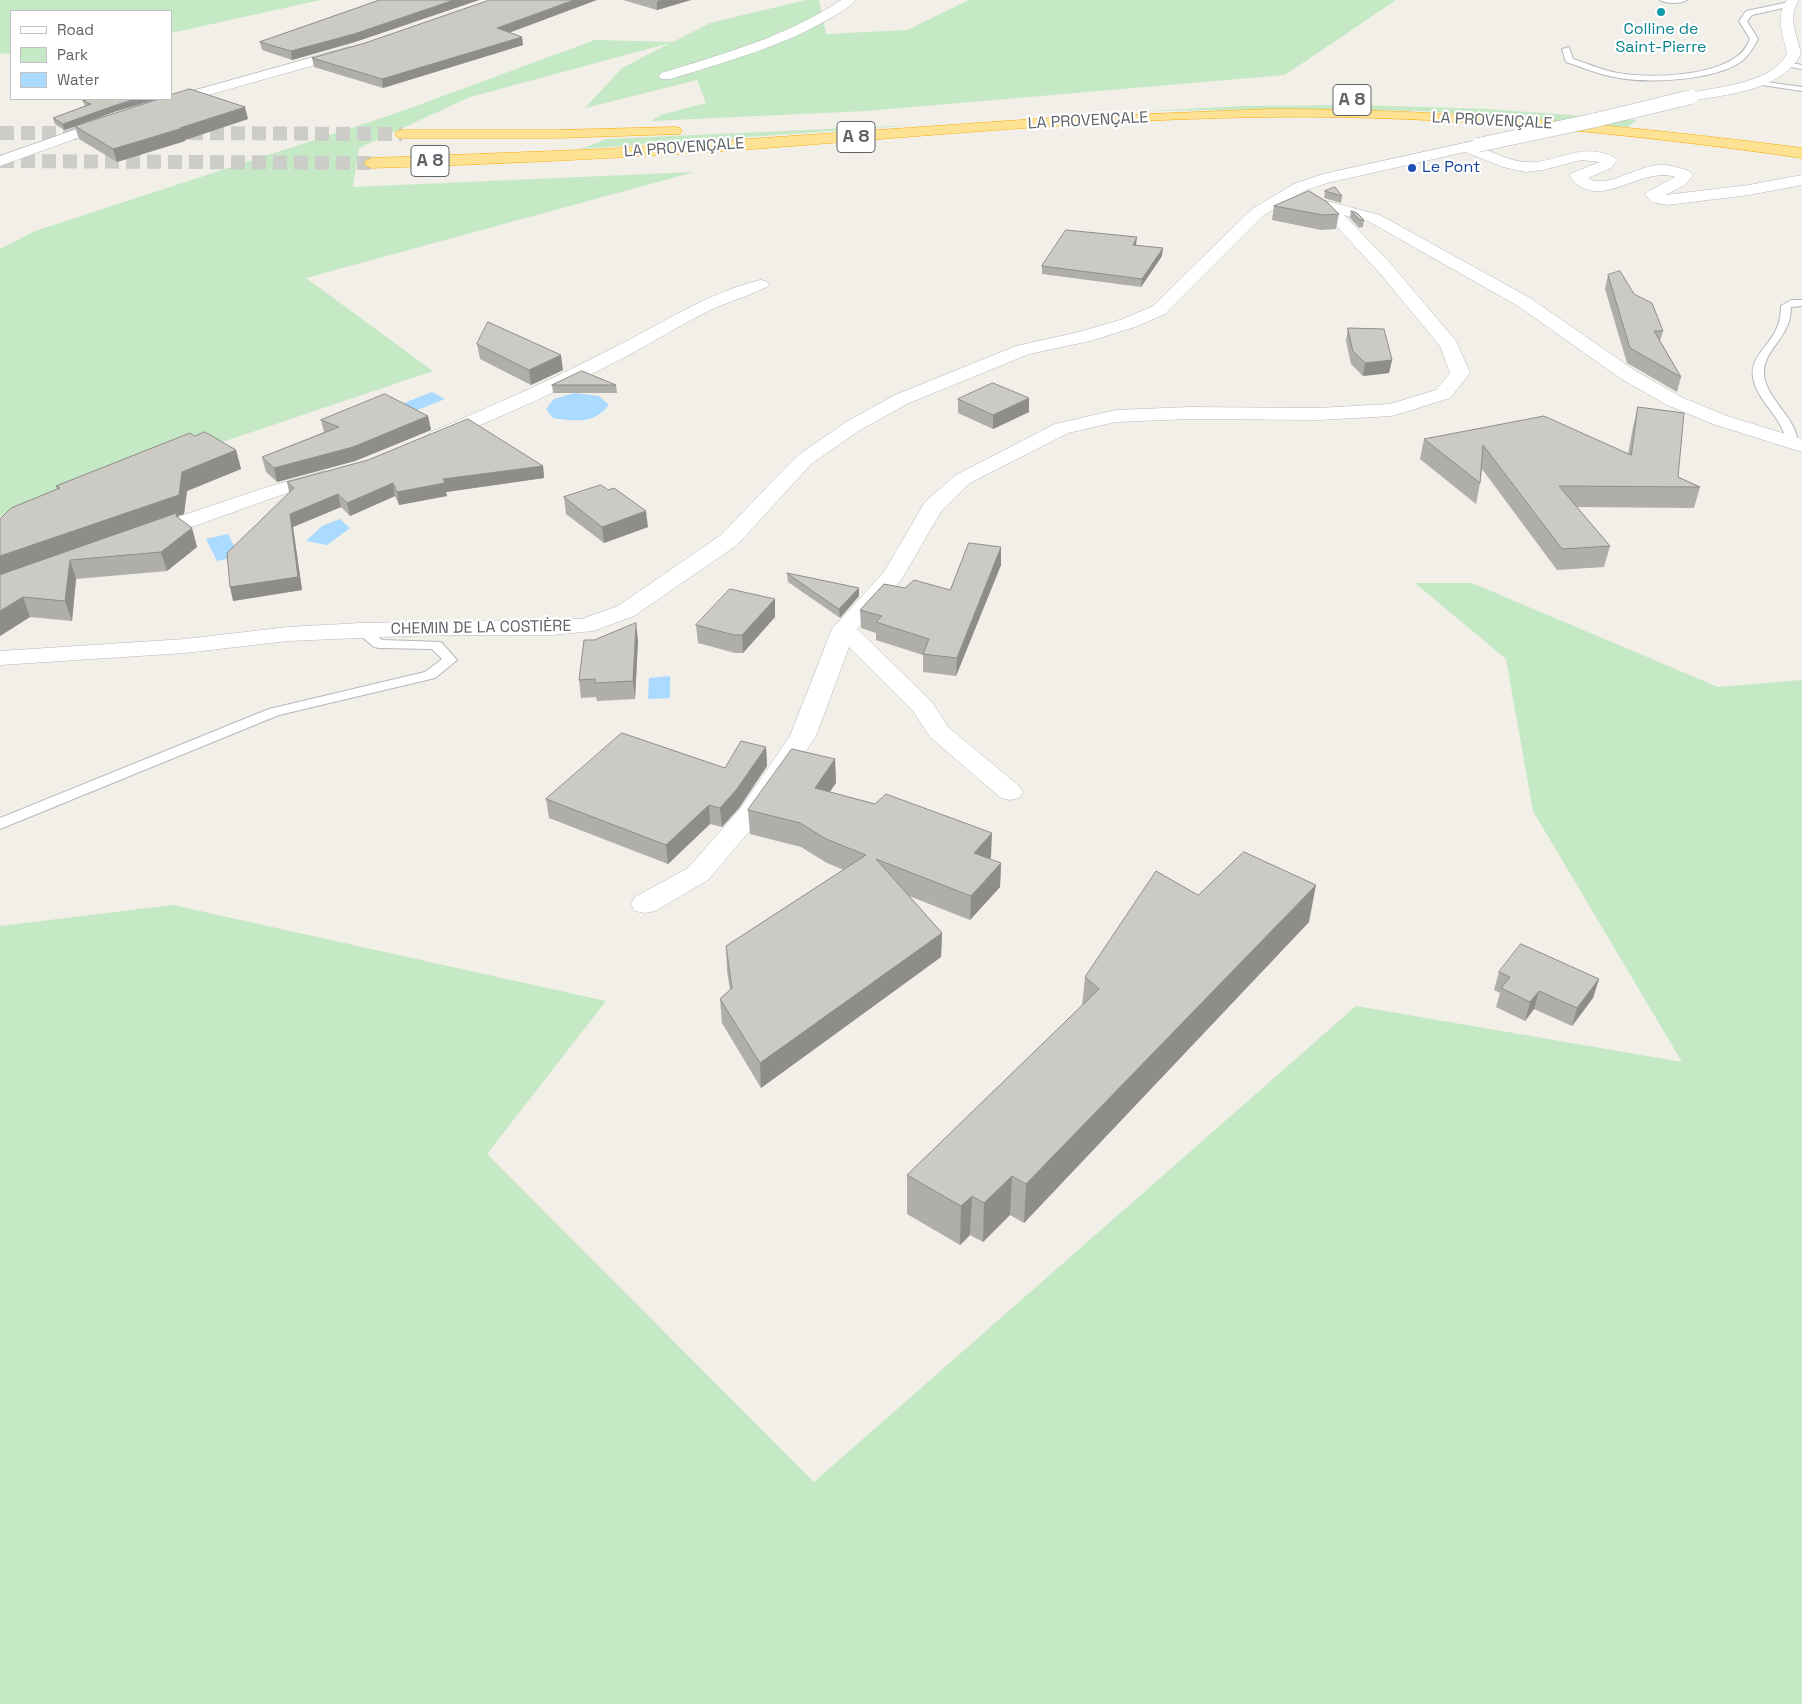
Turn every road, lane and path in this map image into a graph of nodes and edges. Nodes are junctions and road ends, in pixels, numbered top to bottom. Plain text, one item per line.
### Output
1 (849, 0) edge
2 (1664, 0) edge
3 (1683, 0) edge
4 (1791, 2) edge
5 (360, 47) edge
6 (1566, 49) dead end
7 (1795, 66) edge
8 (666, 76) dead end
9 (1755, 82) junction
10 (1802, 89) edge
11 (1416, 101) dead end
12 (154, 106) edge
13 (1579, 110) dead end
14 (120, 118) edge
15 (1662, 118) dead end
16 (816, 125) dead end
17 (688, 131) dead end
18 (402, 134) tunnel mouth
19 (1473, 146) junction
20 (1802, 153) edge
21 (0, 161) edge
22 (372, 163) tunnel mouth
23 (1802, 180) edge
24 (1284, 195) junction
25 (1315, 202) junction
26 (760, 285) dead end
27 (1802, 303) edge
28 (425, 442) edge
29 (1797, 444) edge
30 (345, 472) edge
31 (128, 542) edge
32 (844, 629) junction
33 (361, 630) junction
34 (0, 658) edge
35 (1010, 792) dead end
36 (0, 824) edge
37 (645, 904) dead end

1 - 8 street
2 - 3 lane
4 - 6 lane
4 - 7 street
5 - 12 street
7 - 9 street
9 - 10 lane
9 - 19 street, CHEMIN DE LA COSTIÈRE, bridge
11 - 16 highway, LA PROVENÇALE / A 8
13 - 15 highway, LA PROVENÇALE
14 - 21 street
17 - 18 highway, LA PROVENÇALE / A 8
19 - 23 street
19 - 24 street, CHEMIN DE LA COSTIÈRE
20 - 22 highway, LA PROVENÇALE / A 8
24 - 25 street
24 - 33 street, CHEMIN DE LA COSTIÈRE
25 - 29 street
25 - 32 street
26 - 28 street
27 - 29 lane
30 - 31 street
32 - 35 street
32 - 37 street
33 - 34 street, CHEMIN DE LA COSTIÈRE
33 - 36 lane

